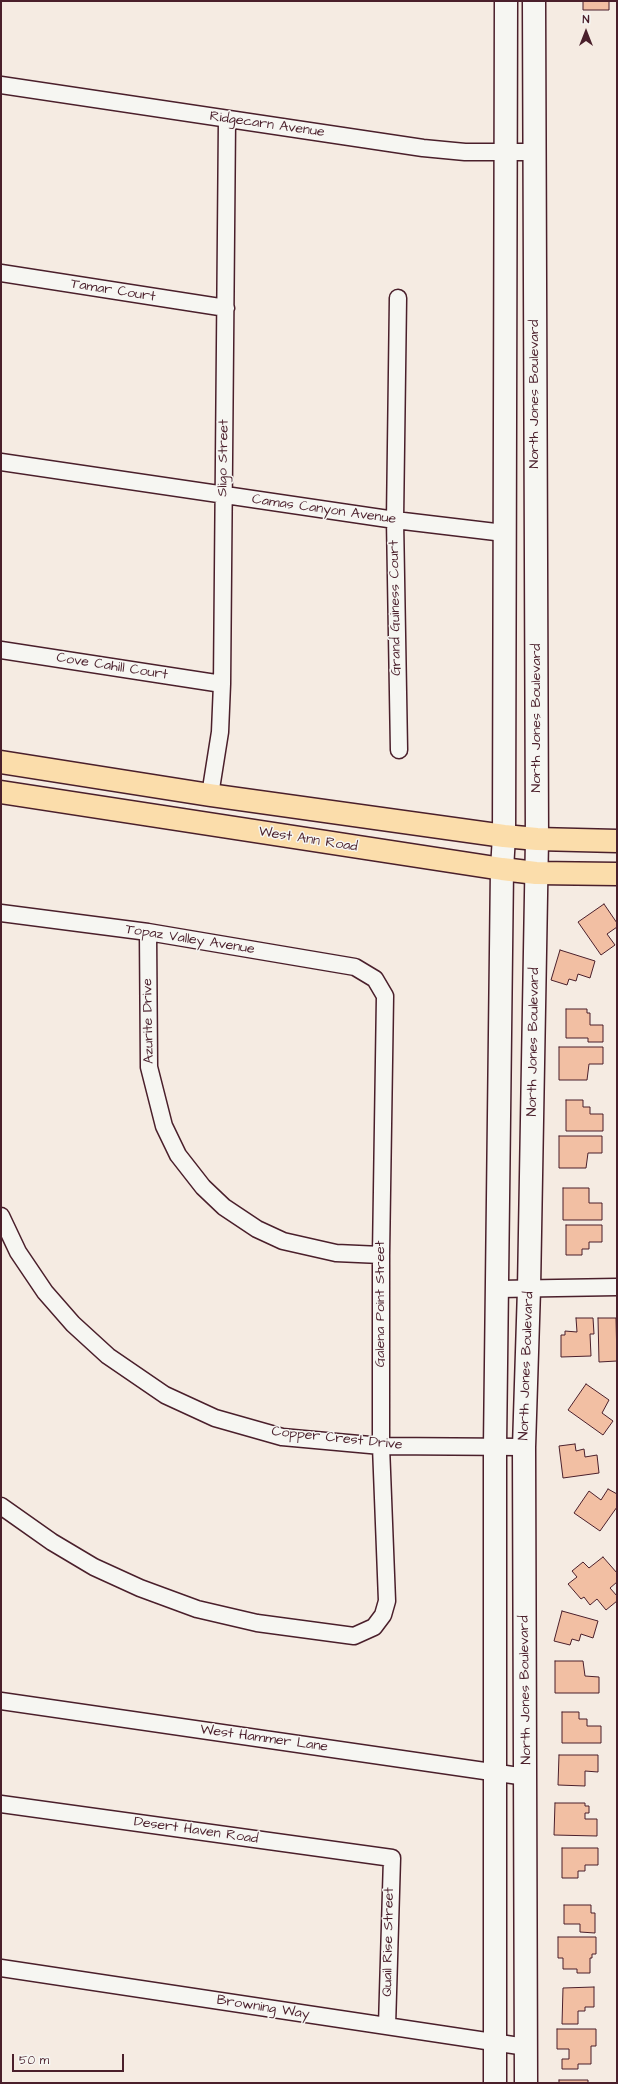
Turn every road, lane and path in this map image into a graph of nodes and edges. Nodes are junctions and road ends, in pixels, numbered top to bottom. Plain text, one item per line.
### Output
1 (506, 1) edge
2 (534, 1) edge
3 (1, 85) edge
4 (227, 120) junction
5 (505, 152) junction
6 (535, 152) junction
7 (1, 273) edge
8 (398, 298) dead end
9 (226, 308) junction
10 (1, 462) edge
11 (224, 496) junction
12 (395, 520) junction
13 (504, 533) junction
14 (1, 650) edge
15 (222, 684) junction
16 (399, 750) dead end
17 (1, 762) edge
18 (1, 792) edge
19 (210, 795) junction
20 (120, 811) junction
21 (504, 836) junction
22 (537, 839) junction
23 (617, 841) edge
24 (502, 869) junction
25 (536, 873) junction
26 (617, 874) edge
27 (1, 913) edge
28 (148, 932) junction
29 (375, 979) joint
30 (1, 1216) edge
31 (381, 1255) junction
32 (617, 1287) edge
33 (498, 1289) junction
34 (529, 1289) junction
35 (381, 1446) junction
36 (495, 1446) junction
37 (524, 1447) junction
38 (1, 1506) edge
39 (1, 1700) edge
40 (496, 1772) junction
41 (526, 1777) junction
42 (1, 1804) edge
43 (392, 1858) joint
44 (1, 1968) edge
45 (387, 2026) junction
46 (495, 2043) junction
47 (526, 2047) junction
48 (495, 2083) edge
49 (526, 2083) edge

1 - 5 main road, North Jones Boulevard
2 - 6 main road, North Jones Boulevard
3 - 4 street, Ridgecarn Avenue
4 - 5 street, Ridgecarn Avenue
4 - 9 street, Sligo Street
5 - 6 street, Ridgecarn Avenue
5 - 13 main road, North Jones Boulevard
6 - 22 main road, North Jones Boulevard
7 - 9 street, Tamar Court
8 - 12 street, Grand Guiness Court
9 - 11 street, Sligo Street
10 - 11 street, Camas Canyon Avenue
11 - 12 street, Camas Canyon Avenue
11 - 15 street, Sligo Street
12 - 13 street, Camas Canyon Avenue
12 - 16 street, Grand Guiness Court
13 - 21 main road, North Jones Boulevard
14 - 15 street, Cove Cahill Court
15 - 19 street, Sligo Street
17 - 19 main road
18 - 20 main road, West Ann Road
19 - 20 main road
19 - 21 main road
20 - 24 main road, West Ann Road
21 - 22 main road
21 - 24 main road, North Jones Boulevard
22 - 23 main road
22 - 25 main road, North Jones Boulevard
24 - 25 main road, West Ann Road
24 - 33 main road, North Jones Boulevard
25 - 26 main road, West Ann Road
25 - 34 main road, North Jones Boulevard
27 - 28 street, Topaz Valley Avenue
28 - 29 street, Topaz Valley Avenue
28 - 31 street, Azurite Drive
29 - 31 street, Galena Point Street
30 - 35 street, Copper Crest Drive
31 - 35 street, Galena Point Street
32 - 34 street
33 - 34 street
33 - 36 main road, North Jones Boulevard
34 - 37 main road, North Jones Boulevard
35 - 36 street, Copper Crest Drive
35 - 38 street, Galena Point Street
36 - 37 street, Copper Crest Drive
36 - 40 main road, North Jones Boulevard
37 - 41 main road, North Jones Boulevard
39 - 40 street, West Hammer Lane
40 - 41 street, West Hammer Lane
40 - 46 main road, North Jones Boulevard
41 - 47 main road, North Jones Boulevard
42 - 43 street, Desert Haven Road
43 - 45 street, Quail Rise Street
44 - 45 street, Browning Way
45 - 46 street, Browning Way
46 - 47 street, Browning Way
46 - 48 main road, North Jones Boulevard
47 - 49 main road, North Jones Boulevard

